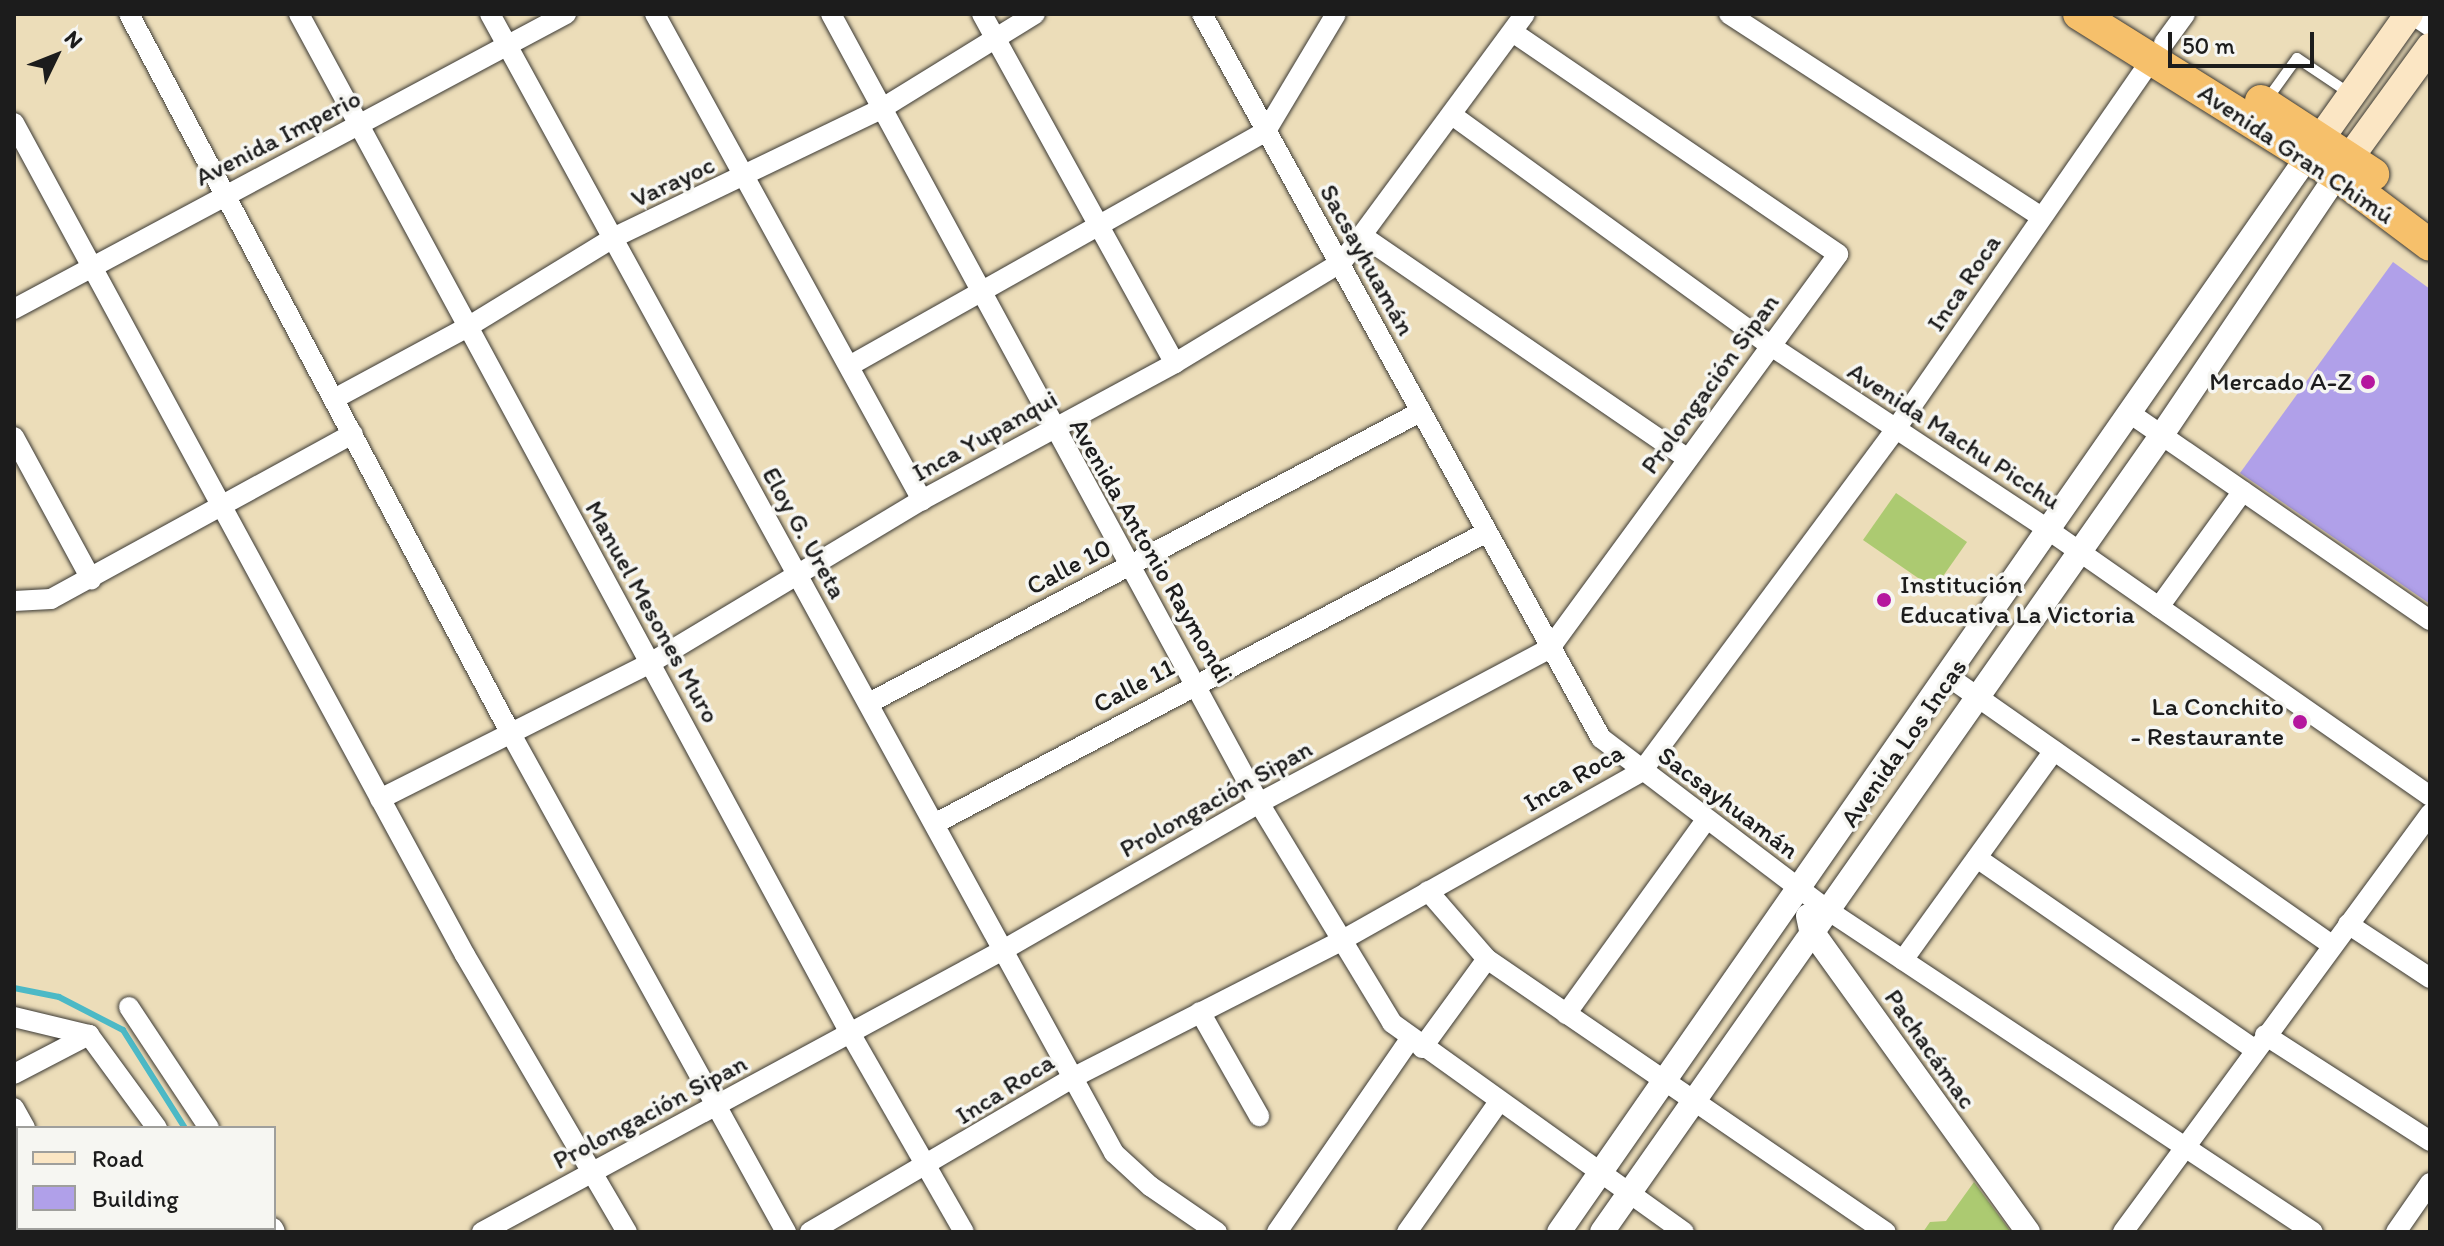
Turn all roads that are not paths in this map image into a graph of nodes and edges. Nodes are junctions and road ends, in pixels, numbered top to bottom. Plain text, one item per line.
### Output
1 (129, 14) edge
2 (299, 14) edge
3 (490, 14) edge
4 (566, 14) edge
5 (655, 14) edge
6 (831, 14) edge
7 (982, 14) edge
8 (1035, 14) edge
9 (1202, 14) edge
10 (1336, 14) edge
11 (1525, 14) edge
12 (1729, 14) edge
13 (2079, 14) edge
14 (2118, 14) edge
15 (2185, 14) edge
16 (2411, 14) edge
17 (2430, 26) edge
18 (1512, 32) junction
19 (995, 38) junction
20 (506, 44) junction
21 (2430, 47) edge
22 (2158, 51) junction
23 (2351, 95) junction
24 (2264, 103) junction
25 (881, 109) junction
26 (1452, 115) junction
27 (14, 123) edge
28 (360, 126) junction
29 (1266, 131) junction
30 (2314, 147) junction
31 (2343, 166) junction
32 (746, 177) junction
33 (227, 191) junction
34 (2041, 217) junction
35 (2430, 218) edge
36 (1102, 226) junction
37 (1364, 237) junction
38 (613, 238) junction
39 (2430, 245) edge
40 (1342, 262) junction
41 (92, 265) junction
42 (981, 290) junction
43 (14, 309) edge
44 (466, 328) junction
45 (1771, 346) junction
46 (1175, 363) junction
47 (851, 365) junction
48 (334, 399) junction
49 (1420, 412) junction
50 (2131, 414) junction
51 (1052, 429) junction
52 (1895, 430) junction
53 (353, 434) junction
54 (2161, 436) junction
55 (14, 437) edge
56 (1687, 458) junction
57 (2243, 491) junction
58 (922, 500) junction
59 (221, 505) junction
60 (2050, 531) junction
61 (1485, 533) junction
62 (2079, 551) junction
63 (1129, 564) junction
64 (796, 577) junction
65 (91, 579) junction
66 (14, 601) edge
67 (2159, 607) junction
68 (2430, 620) edge
69 (1550, 648) junction
70 (652, 662) junction
71 (1949, 677) junction
72 (1197, 682) junction
73 (1977, 696) junction
74 (871, 702) junction
75 (511, 734) junction
76 (2054, 751) junction
77 (1642, 771) junction
78 (2430, 796) edge
79 (380, 799) junction
80 (1259, 803) junction
81 (2430, 814) edge
82 (1706, 820) junction
83 (936, 823) junction
84 (1977, 858) junction
85 (1428, 891) junction
86 (1801, 891) junction
87 (1826, 909) junction
88 (2348, 924) junction
89 (1811, 930) junction
90 (1339, 942) junction
91 (2332, 945) junction
92 (1005, 949) junction
93 (1487, 959) junction
94 (1903, 960) junction
95 (2430, 978) edge
96 (129, 1007) dead end
97 (1200, 1012) junction
98 (1566, 1014) junction
99 (14, 1017) edge
100 (850, 1033) junction
101 (89, 1035) junction
102 (2260, 1042) junction
103 (1416, 1043) junction
104 (14, 1074) edge
105 (1076, 1076) junction
106 (1665, 1081) junction
107 (1694, 1099) junction
108 (1498, 1103) junction
109 (718, 1106) junction
110 (14, 1108) edge
111 (1259, 1116) dead end
112 (24, 1126) edge
113 (156, 1126) edge
114 (208, 1126) edge
115 (2430, 1141) edge
116 (2183, 1146) junction
117 (926, 1168) junction
118 (593, 1172) junction
119 (1599, 1174) junction
120 (2430, 1183) edge
121 (1629, 1192) junction
122 (482, 1232) edge
123 (627, 1232) edge
124 (786, 1232) edge
125 (810, 1232) edge
126 (964, 1232) edge
127 (1217, 1232) edge
128 (1277, 1232) edge
129 (1407, 1232) edge
130 (1559, 1232) edge
131 (1602, 1232) edge
132 (1684, 1232) edge
133 (1885, 1232) edge
134 (2028, 1232) edge
135 (2123, 1232) edge
136 (2313, 1232) edge
137 (2396, 1232) edge

1 - 33 street
2 - 28 street, Manuel Mesones Muro
3 - 20 street, Eloy G. Ureta
4 - 20 street, Avenida Imperio
5 - 32 street
6 - 25 street, Avenida Antonio Raymondi
7 - 19 street
8 - 19 street, Varayoc
9 - 29 street, Sacsayhuamán
10 - 29 street
11 - 18 street, Inca Yupanqui
12 - 34 street
13 - 22 highway, Avenida Gran Chimú
14 - 22 highway, Avenida Gran Chimú
15 - 22 street, Inca Roca
16 - 17 street
16 - 23 main road, Avenida Los Incas
18 - 26 street, Inca Yupanqui
18 - 45 street, Prolongación Sipan
19 - 25 street, Varayoc
19 - 36 street
20 - 28 street, Avenida Imperio
20 - 38 street, Eloy G. Ureta
21 - 31 main road, Avenida Los Incas
22 - 24 highway, Avenida Gran Chimú
22 - 30 highway, Avenida Gran Chimú
22 - 34 street, Inca Roca
23 - 24 lane
23 - 30 main road, Avenida Los Incas
24 - 30 highway, Avenida Gran Chimú
25 - 32 street, Varayoc
25 - 42 street, Avenida Antonio Raymondi
26 - 37 street, Inca Yupanqui
26 - 45 street, Avenida Machu Picchu
27 - 41 street
28 - 33 street, Avenida Imperio
28 - 44 street, Manuel Mesones Muro
29 - 36 street
29 - 40 street, Sacsayhuamán
30 - 31 highway, Avenida Gran Chimú
30 - 50 street, Avenida Los Incas
31 - 35 highway, Avenida Gran Chimú
31 - 39 highway, Avenida Gran Chimú
31 - 54 street, Avenida Los Incas
32 - 38 street, Varayoc
32 - 47 street
33 - 41 street, Avenida Imperio
33 - 48 street
34 - 52 street, Inca Roca
36 - 42 street
36 - 46 street
37 - 40 street, Inca Yupanqui
37 - 56 street
38 - 44 street, Varayoc
38 - 64 street, Eloy G. Ureta
40 - 46 street, Inca Yupanqui
40 - 49 street, Sacsayhuamán
41 - 43 street, Avenida Imperio
41 - 59 street
42 - 47 street
42 - 51 street, Avenida Antonio Raymondi
44 - 48 street, Varayoc
44 - 70 street, Manuel Mesones Muro
45 - 52 street, Avenida Machu Picchu
45 - 56 street, Prolongación Sipan
46 - 51 street, Inca Yupanqui
47 - 58 street
48 - 53 street
49 - 61 street, Sacsayhuamán
49 - 63 street, Calle 10
50 - 54 street
50 - 60 street, Avenida Los Incas
51 - 58 street, Inca Yupanqui
51 - 63 street, Avenida Antonio Raymondi
52 - 60 street, Avenida Machu Picchu
52 - 77 street, Inca Roca
53 - 59 street
53 - 75 street
54 - 57 street
54 - 62 street, Avenida Los Incas
55 - 65 street
56 - 69 street, Prolongación Sipan
57 - 67 street
57 - 68 street
58 - 64 street, Inca Yupanqui
59 - 65 street
59 - 79 street
60 - 62 street, Avenida Machu Picchu
60 - 71 street, Avenida Los Incas
61 - 69 street, Sacsayhuamán
61 - 72 street, Calle 11
62 - 67 street, Avenida Machu Picchu
62 - 73 street, Avenida Los Incas
63 - 72 street, Avenida Antonio Raymondi
63 - 74 street, Calle 10
64 - 70 street, Inca Yupanqui
64 - 74 street, Eloy G. Ureta
65 - 66 street
67 - 78 street, Avenida Machu Picchu
69 - 77 street, Sacsayhuamán
69 - 80 street, Prolongación Sipan
70 - 75 street, Inca Yupanqui
70 - 100 street, Manuel Mesones Muro
71 - 73 street
71 - 86 street, Avenida Los Incas
72 - 80 street, Avenida Antonio Raymondi
72 - 83 street, Calle 11
73 - 76 street
73 - 87 street, Avenida Los Incas
74 - 83 street, Eloy G. Ureta
75 - 79 street, Inca Yupanqui
75 - 109 street
76 - 84 street
76 - 91 street
77 - 82 street, Sacsayhuamán
77 - 85 street, Inca Roca
79 - 118 street
80 - 90 street, Avenida Antonio Raymondi
80 - 92 street, Prolongación Sipan
81 - 88 street
82 - 86 street, Sacsayhuamán
82 - 98 street
83 - 92 street, Eloy G. Ureta
84 - 94 street
84 - 102 street
85 - 90 street, Inca Roca
85 - 93 street
86 - 87 street, Sacsayhuamán
86 - 89 street, Pachacámac
86 - 106 street, Avenida Los Incas
87 - 89 street, Avenida Los Incas
87 - 94 street, Sacsayhuamán
88 - 91 street
88 - 95 street
89 - 107 street, Avenida Los Incas
89 - 134 street, Pachacámac
90 - 97 street, Inca Roca
90 - 103 street, Avenida Antonio Raymondi
91 - 102 street
92 - 100 street, Prolongación Sipan
92 - 105 street, Eloy G. Ureta
93 - 98 street
93 - 103 street
94 - 116 street, Sacsayhuamán
96 - 114 street
97 - 105 street, Inca Roca
97 - 111 street
98 - 106 street
99 - 101 street
100 - 109 street, Prolongación Sipan
100 - 117 street, Manuel Mesones Muro
101 - 104 street
101 - 113 street
102 - 115 street
102 - 116 street
103 - 108 street, Avenida Antonio Raymondi
103 - 128 street
105 - 117 street, Inca Roca
105 - 127 street, Eloy G. Ureta
106 - 107 street
106 - 119 street, Avenida Los Incas
107 - 121 street, Avenida Los Incas
107 - 133 street
108 - 119 street, Avenida Antonio Raymondi
108 - 129 street
109 - 118 street, Prolongación Sipan
109 - 124 street
110 - 112 street
116 - 135 street
116 - 136 street, Sacsayhuamán
117 - 125 street, Inca Roca
117 - 126 street, Manuel Mesones Muro
118 - 122 street, Prolongación Sipan
118 - 123 street
119 - 121 street, Avenida Antonio Raymondi
119 - 130 street, Avenida Los Incas
120 - 137 street
121 - 131 street, Avenida Los Incas
121 - 132 street, Avenida Antonio Raymondi

